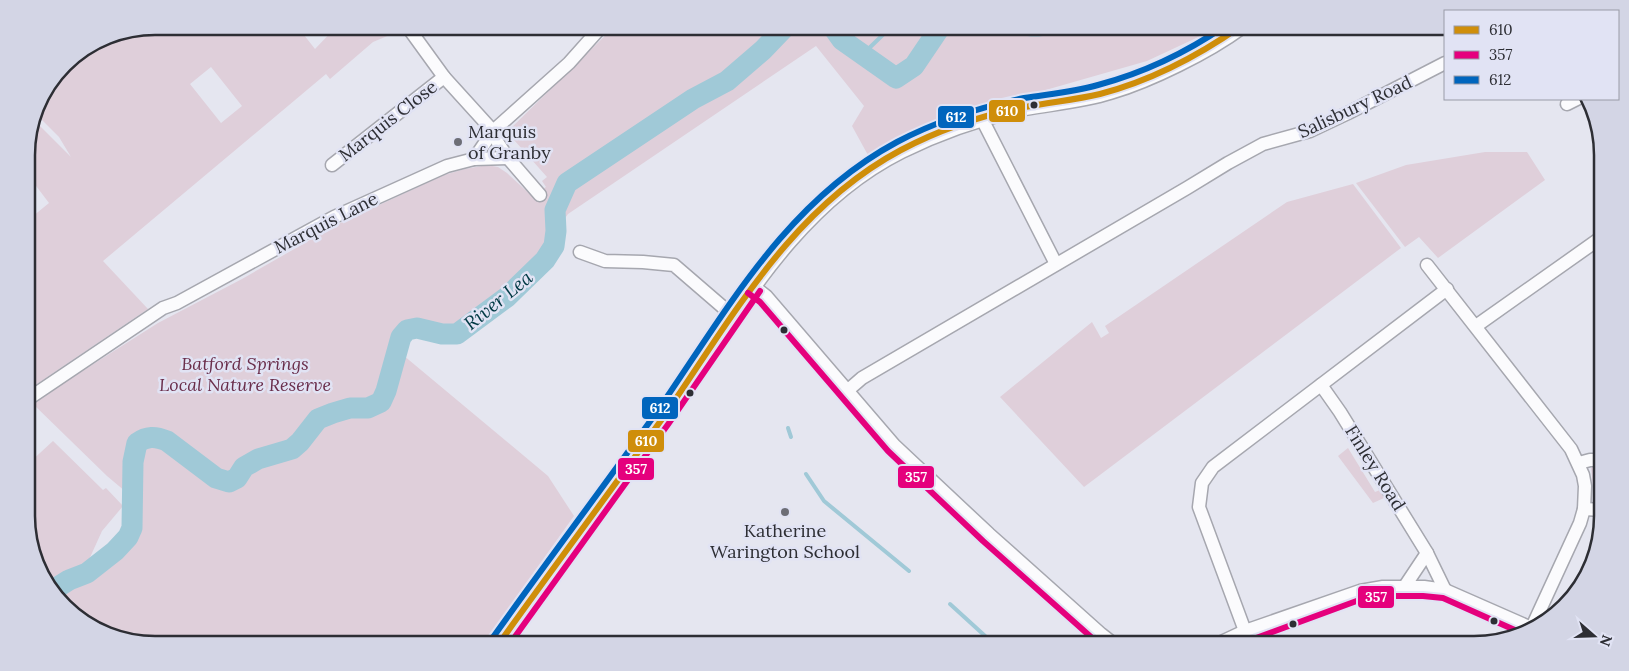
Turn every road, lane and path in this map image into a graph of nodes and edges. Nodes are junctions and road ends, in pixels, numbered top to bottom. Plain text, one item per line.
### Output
1 (414, 35) edge
2 (594, 35) edge
3 (1230, 35) edge
4 (1444, 64) edge
5 (444, 77) junction
6 (982, 119) junction
7 (493, 131) junction
8 (508, 158) junction
9 (474, 159) junction
10 (332, 165) dead end
11 (540, 196) dead end
12 (1594, 243) edge
13 (580, 252) dead end
14 (1056, 264) junction
15 (1427, 265) dead end
16 (753, 286) junction
17 (1447, 289) junction
18 (732, 314) junction
19 (1476, 326) junction
20 (1321, 385) junction
21 (847, 391) junction
22 (35, 395) edge
23 (1594, 460) edge
24 (1579, 463) junction
25 (1584, 509) junction
26 (1594, 510) edge
27 (1427, 553) junction
28 (1404, 586) junction
29 (1445, 590) junction
30 (1537, 618) edge
31 (1524, 625) edge
32 (1245, 631) junction
33 (505, 636) edge
34 (1104, 636) edge
35 (1233, 636) edge

1 - 5 street
2 - 7 street
3 - 6 main road
4 - 14 street, Salisbury Road
5 - 7 street
5 - 10 street, Marquis Close
6 - 14 street
6 - 16 main road
7 - 8 street
7 - 9 street
8 - 9 street, Marquis Lane
8 - 11 street
9 - 22 street, Marquis Lane
12 - 19 street
13 - 18 street
14 - 21 street, Salisbury Road
15 - 17 street
16 - 18 main road
16 - 21 street
17 - 19 street
17 - 20 street
18 - 33 main road
19 - 24 street
20 - 27 street, Finley Road
20 - 32 street
21 - 34 street
23 - 24 street
24 - 25 street
25 - 26 street
25 - 30 street
27 - 28 street
27 - 29 street, Finley Road
28 - 29 street
28 - 32 street
29 - 31 street
32 - 35 street

